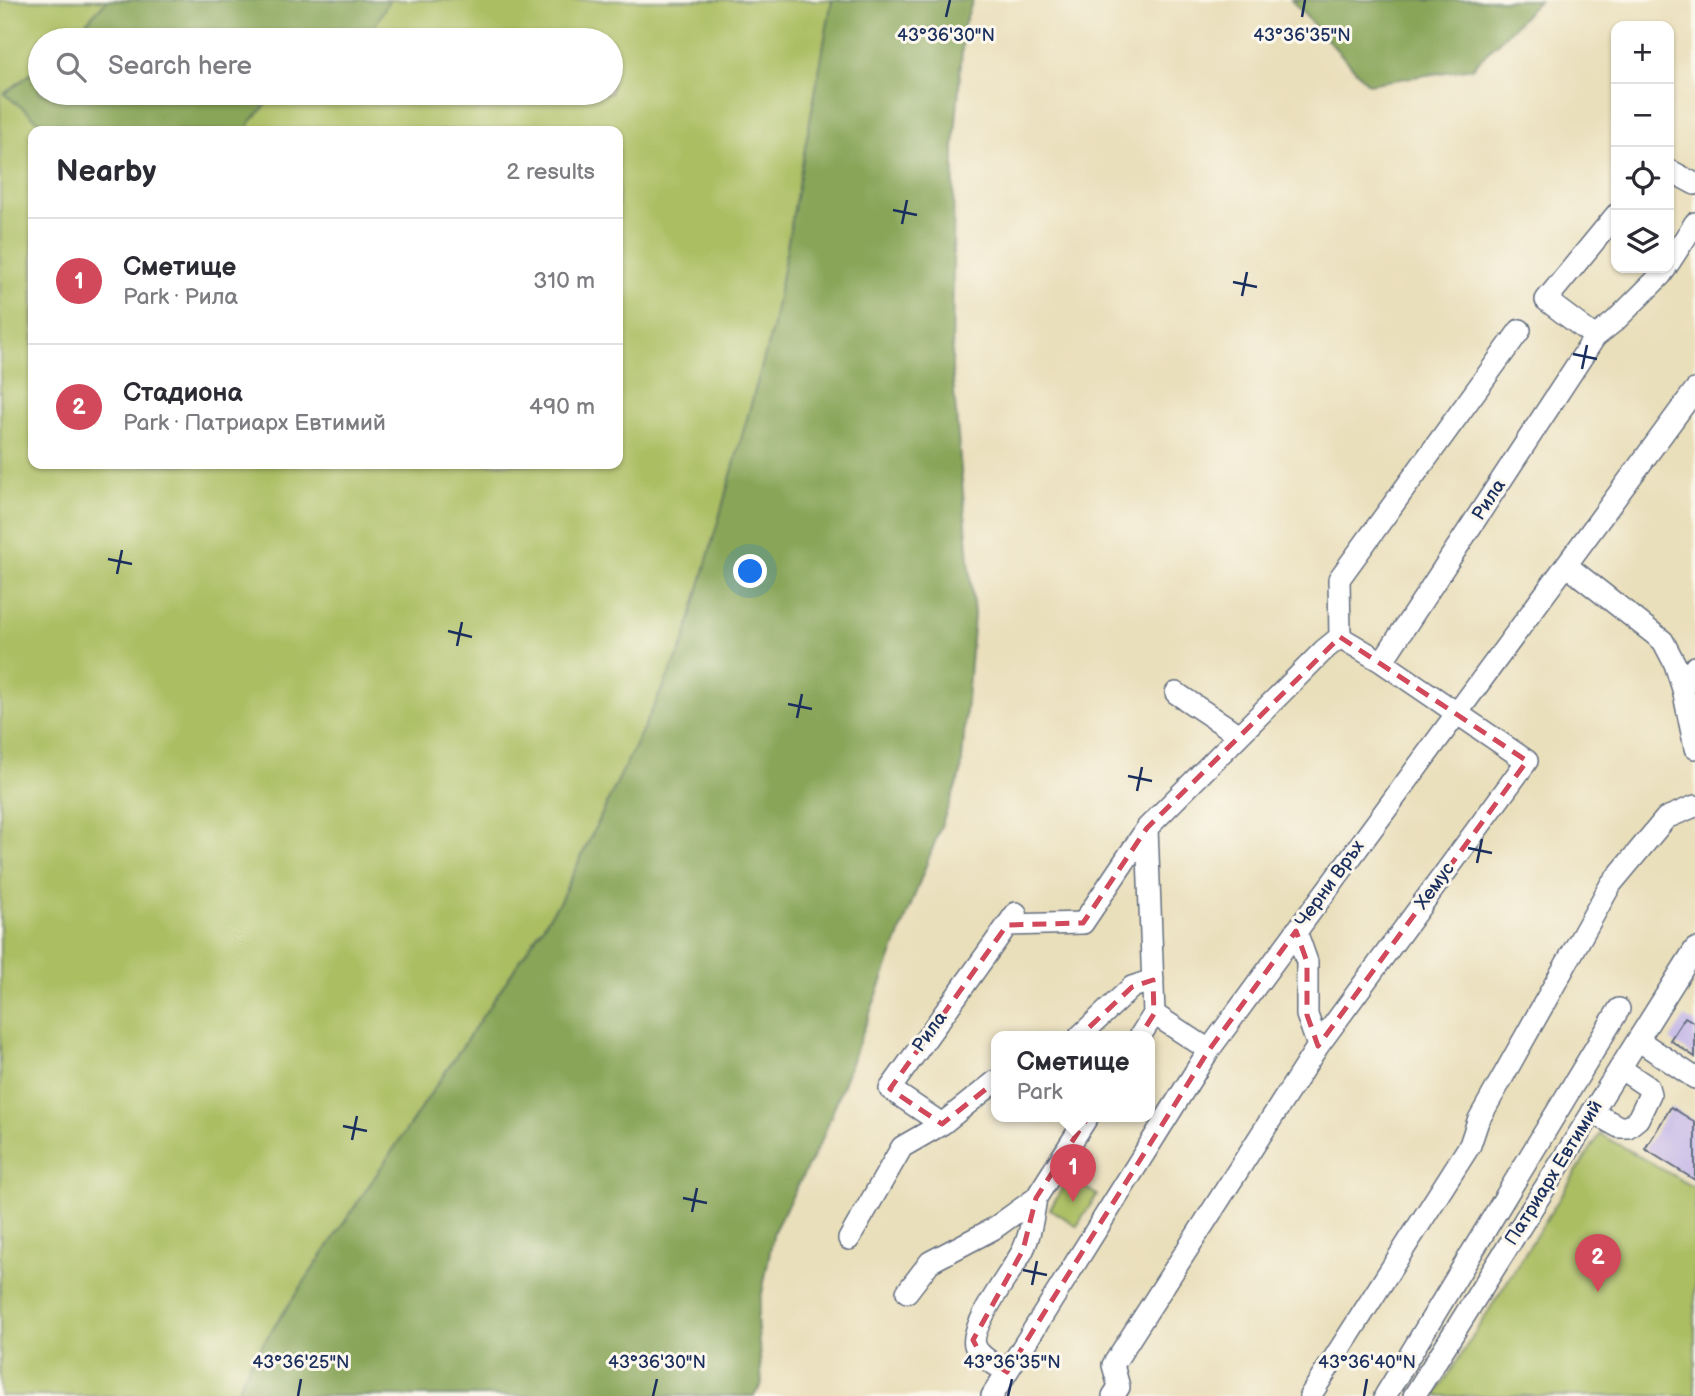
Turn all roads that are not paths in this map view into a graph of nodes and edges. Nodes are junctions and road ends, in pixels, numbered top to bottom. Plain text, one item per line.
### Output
1 (1674, 173) edge
2 (1695, 184) edge
3 (1611, 221) edge
4 (1695, 223) edge
5 (1674, 255) edge
6 (1662, 273) edge
7 (1520, 330) dead end
8 (1595, 337) junction
9 (1695, 390) edge
10 (1566, 565) junction
11 (1340, 637) junction
12 (1382, 662) junction
13 (1695, 667) edge
14 (1683, 689) junction
15 (1176, 692) dead end
16 (1457, 712) junction
17 (1239, 735) junction
18 (1695, 748) edge
19 (1695, 806) edge
20 (1147, 828) junction
21 (1296, 931) junction
22 (1694, 951) edge
23 (1153, 980) junction
24 (1686, 983) edge
25 (1619, 1009) dead end
26 (1154, 1014) junction
27 (1085, 1031) edge
28 (1143, 1031) edge
29 (1638, 1040) junction
30 (1318, 1046) junction
31 (1209, 1050) junction
32 (1620, 1068) junction
33 (1695, 1078) edge
34 (991, 1085) edge
35 (1592, 1112) junction
36 (1084, 1122) edge
37 (942, 1124) junction
38 (1036, 1198) junction
39 (849, 1240) dead end
40 (907, 1292) dead end
41 (1007, 1372) junction
42 (992, 1396) edge
43 (1113, 1396) edge
44 (1310, 1396) edge
45 (1385, 1396) edge
46 (1414, 1396) edge

1 - 2 street
3 - 8 street
4 - 5 street, Рила
6 - 8 street, Рила
7 - 11 street
8 - 12 street, Рила
9 - 10 street, Черни Връх
10 - 14 street
10 - 16 street, Черни Връх
11 - 12 street
11 - 17 street, Рила
12 - 16 street
13 - 14 street
14 - 18 street
15 - 17 street
16 - 21 street, Черни Връх
16 - 30 street, Хемус
17 - 20 street, Рила
19 - 44 street
20 - 23 street
20 - 37 street, Рила
21 - 30 street
21 - 31 street, Черни Връх
22 - 24 street, Патриарх Евтимий
23 - 26 street
23 - 27 street
24 - 29 street, Патриарх Евтимий
25 - 45 street
26 - 28 street
26 - 31 street
29 - 32 street, Патриарх Евтимий
29 - 33 street
30 - 43 street, Хемус
31 - 41 street, Черни Връх
32 - 35 street, Патриарх Евтимий
32 - 35 street
34 - 37 street
35 - 46 street, Патриарх Евтимий
36 - 38 street
37 - 39 street
38 - 40 street
38 - 41 street
41 - 42 street, Черни Връх

